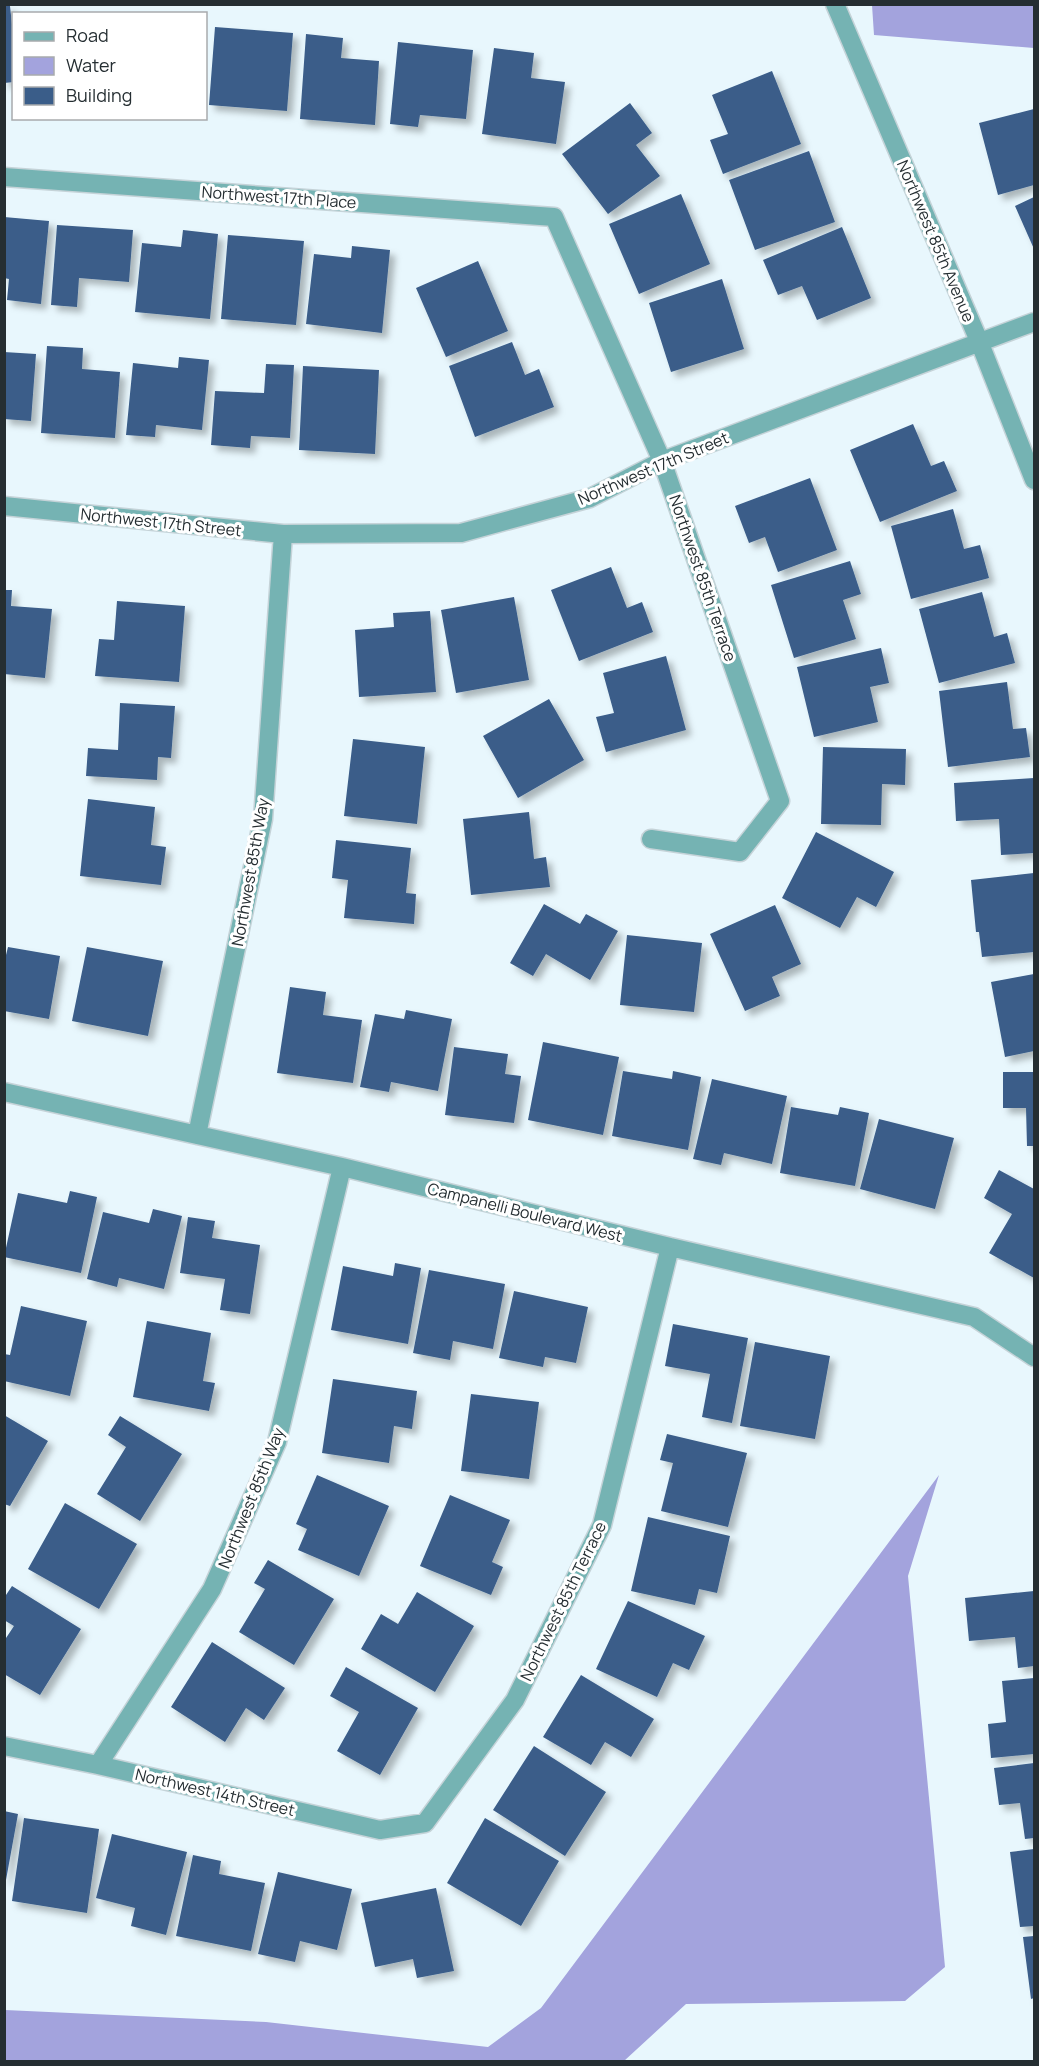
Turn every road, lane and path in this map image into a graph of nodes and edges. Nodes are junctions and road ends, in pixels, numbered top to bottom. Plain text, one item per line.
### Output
1 (835, 4) edge
2 (4, 177) edge
3 (554, 217) joint
4 (1035, 322) edge
5 (980, 341) junction
6 (662, 461) junction
7 (1035, 480) edge
8 (4, 506) edge
9 (283, 534) junction
10 (651, 839) dead end
11 (4, 1092) edge
12 (197, 1135) junction
13 (342, 1167) junction
14 (670, 1247) junction
15 (1035, 1358) edge
16 (4, 1746) edge
17 (98, 1765) junction
18 (425, 1823) joint

1 - 5 street, Northwest 85th Avenue
2 - 3 street, Northwest 17th Place
3 - 6 street, Northwest 85th Terrace
4 - 5 street, Northwest 17th Street
5 - 6 street, Northwest 17th Street
5 - 7 street, Northwest 85th Avenue
6 - 9 street, Northwest 17th Street
6 - 10 street, Northwest 85th Terrace
8 - 9 street, Northwest 17th Street
9 - 12 street, Northwest 85th Way
11 - 12 street, Campanelli Boulevard West
12 - 13 street, Campanelli Boulevard West
13 - 14 street, Campanelli Boulevard West
13 - 17 street, Northwest 85th Way
14 - 15 street, Campanelli Boulevard West
14 - 18 street, Northwest 85th Terrace
16 - 17 street, Northwest 14th Street
17 - 18 street, Northwest 14th Street

